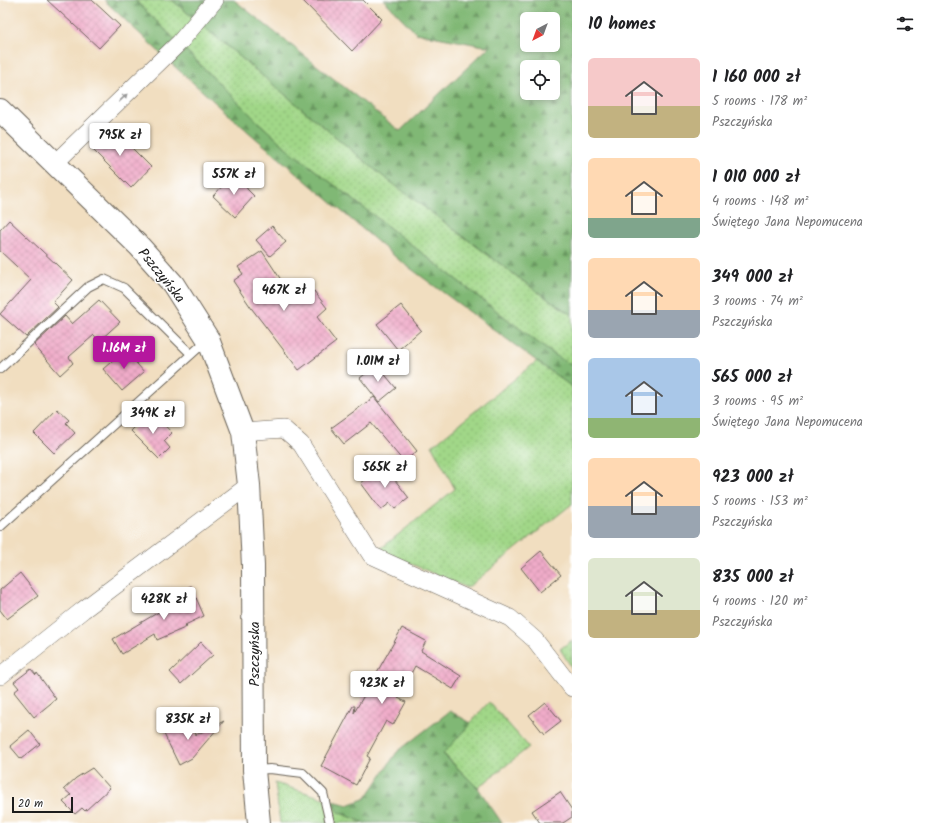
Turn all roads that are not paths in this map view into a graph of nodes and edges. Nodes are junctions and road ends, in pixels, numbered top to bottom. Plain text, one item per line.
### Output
1 (214, 0) edge
2 (0, 110) edge
3 (54, 164) junction
4 (208, 339) junction
5 (191, 354) junction
6 (0, 369) edge
7 (244, 432) junction
8 (249, 485) junction
9 (0, 527) edge
10 (0, 676) edge
11 (572, 688) edge
12 (254, 770) junction
13 (259, 823) edge
14 (330, 823) edge

3 -> 1 street
2 - 3 street, Pszczyńska
3 - 4 street, Pszczyńska
4 - 5 lane
4 - 7 street, Pszczyńska
5 - 6 lane
5 - 9 lane
7 - 8 street, Pszczyńska
7 - 11 street
8 - 10 street
8 - 12 street, Pszczyńska
12 - 13 street, Pszczyńska
12 - 14 lane

